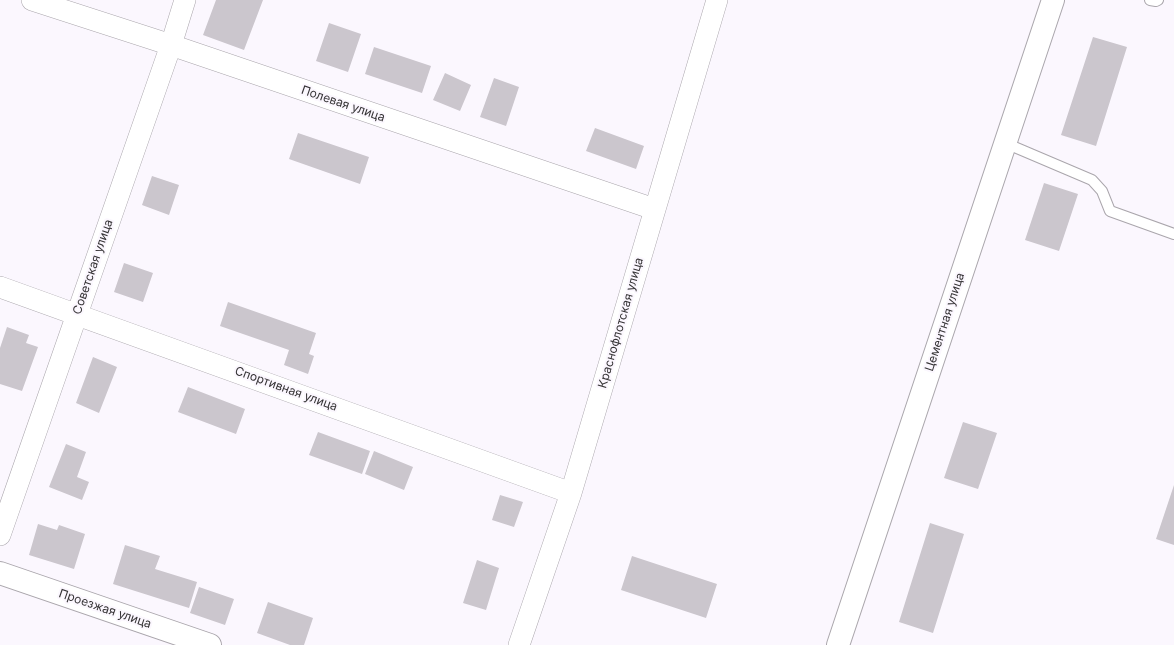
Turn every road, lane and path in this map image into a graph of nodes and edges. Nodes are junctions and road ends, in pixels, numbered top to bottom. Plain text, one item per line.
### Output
1 (32, 0) edge
2 (186, 0) edge
3 (717, 0) edge
4 (1053, 0) edge
5 (1150, 0) edge
6 (1158, 0) edge
7 (171, 45) junction
8 (1005, 143) junction
9 (654, 209) junction
10 (1174, 234) edge
11 (0, 287) edge
12 (76, 313) junction
13 (571, 493) junction
14 (0, 535) edge
15 (0, 573) edge
16 (210, 645) edge
17 (518, 645) edge
18 (838, 645) edge

1 - 7 street, Полевая улица
2 - 7 street, Советская улица
3 - 9 street, Краснофлотская улица
4 - 8 street, Цементная улица
5 - 6 lane
7 - 9 street, Полевая улица
7 - 12 street, Советская улица
8 - 10 lane
8 - 18 street, Цементная улица
9 - 13 street, Краснофлотская улица
11 - 12 street, Спортивная улица
12 - 13 street, Спортивная улица
12 - 14 street, Советская улица
13 - 17 street, Краснофлотская улица
15 - 16 street, Проезжая улица

